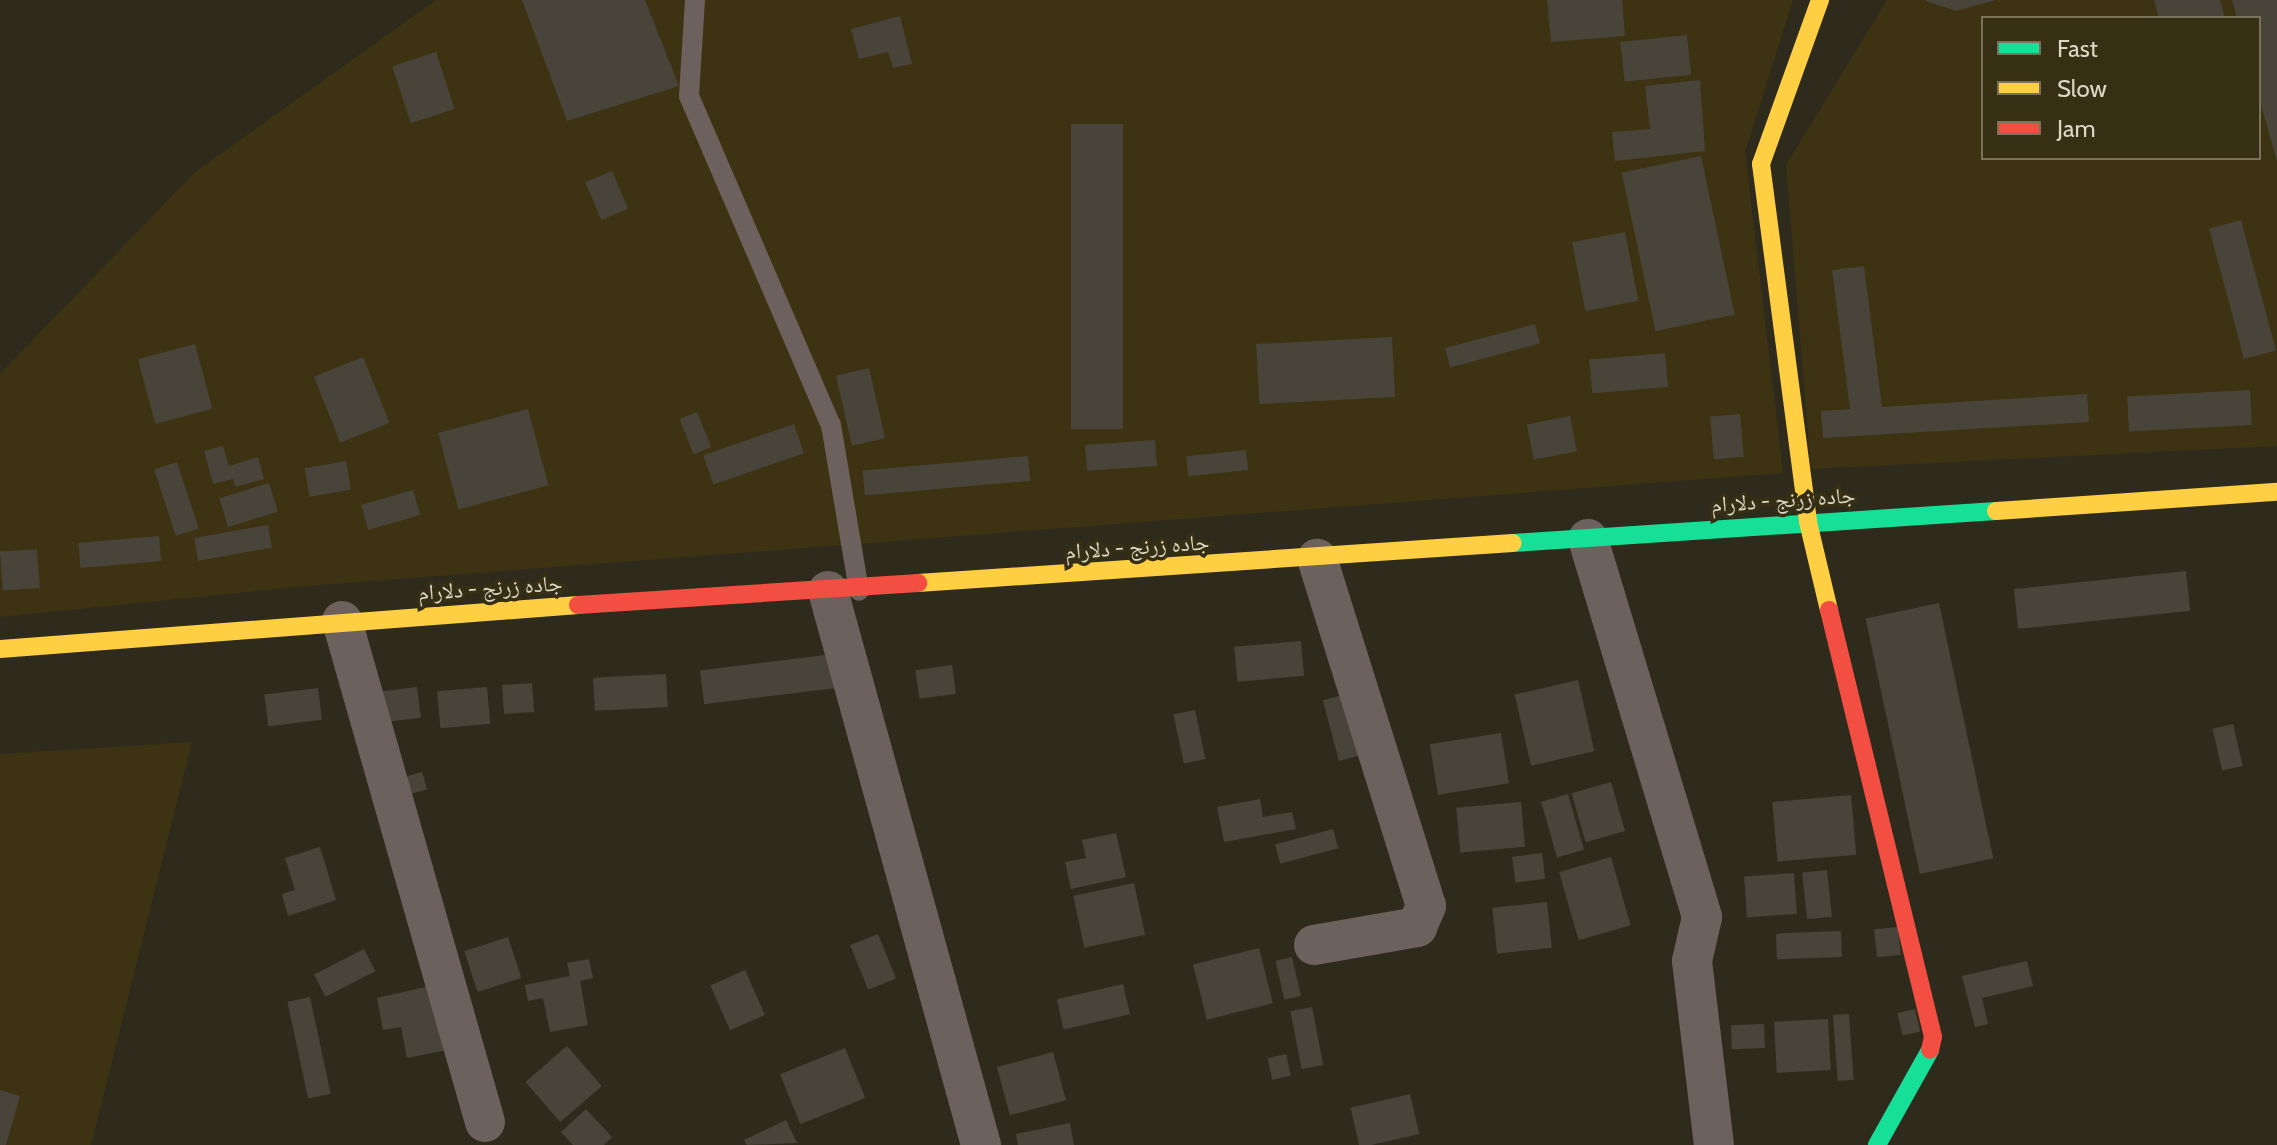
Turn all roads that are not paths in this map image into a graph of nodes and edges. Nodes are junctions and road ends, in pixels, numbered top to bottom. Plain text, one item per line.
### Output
1 (695, 0) edge
2 (1820, 0) edge
3 (2277, 492) edge
4 (1808, 522) junction
5 (1588, 539) junction
6 (1317, 559) junction
7 (844, 591) junction
8 (342, 621) junction
9 (0, 649) edge
10 (1314, 945) dead end
11 (485, 1122) dead end
12 (981, 1145) edge
13 (1714, 1145) edge
14 (1877, 1145) edge

1 - 7 lane
2 - 4 main road
3 - 4 main road, جاده زرنج - دلارام
4 - 5 main road, جاده زرنج - دلارام
4 - 14 main road
5 - 6 main road, جاده زرنج - دلارام
5 - 13 street
6 - 7 main road, جاده زرنج - دلارام
6 - 10 street
7 - 8 main road, جاده زرنج - دلارام
7 - 12 street
8 - 9 main road, جاده زرنج - دلارام
8 - 11 street

